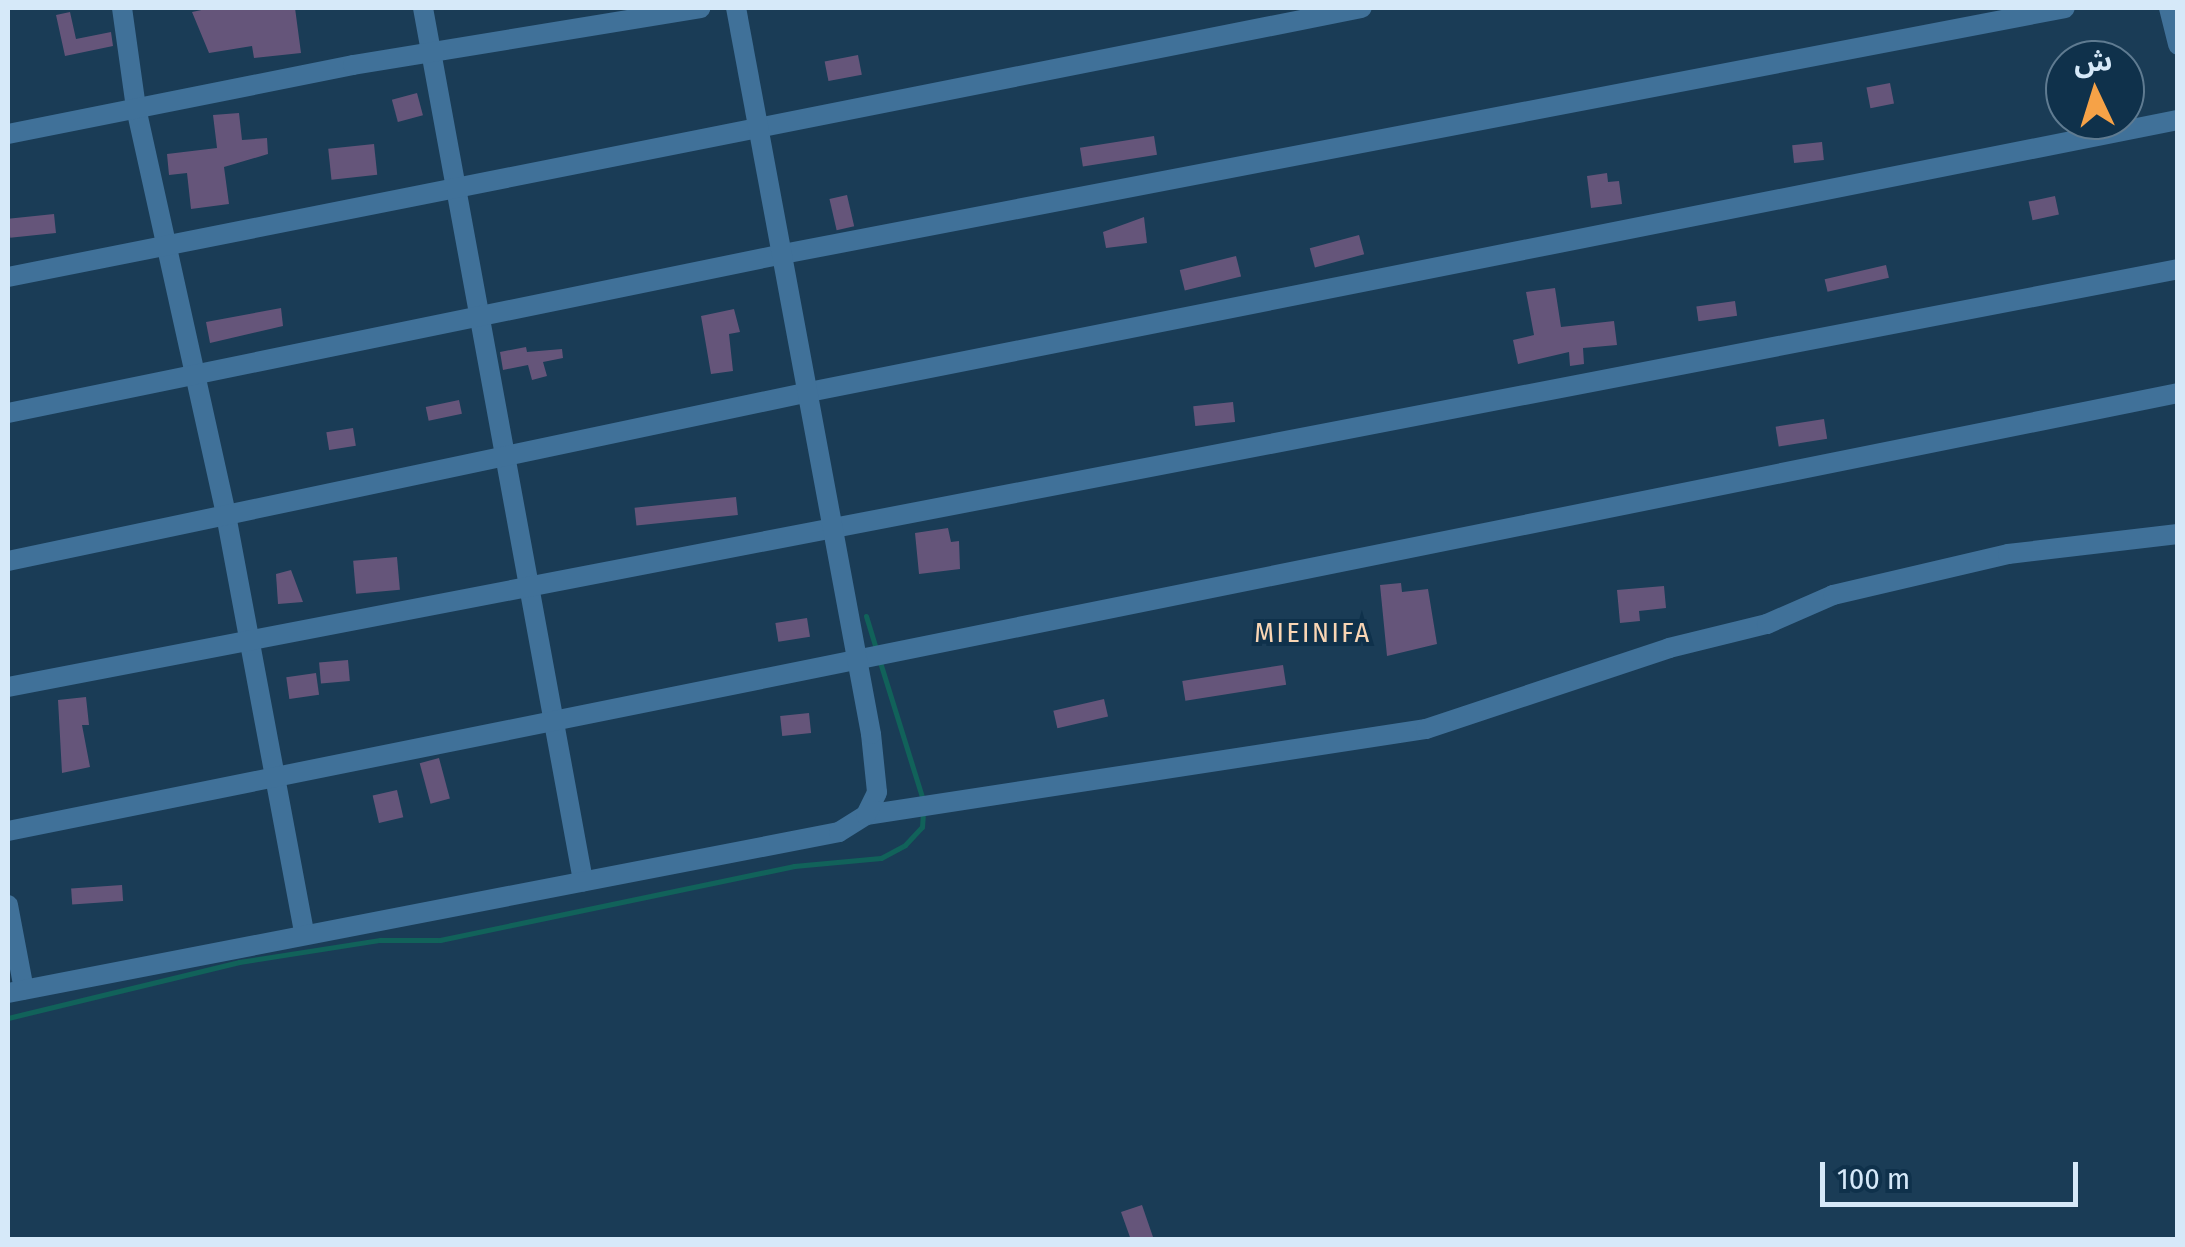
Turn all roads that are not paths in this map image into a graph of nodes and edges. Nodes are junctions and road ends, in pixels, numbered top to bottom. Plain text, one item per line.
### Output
1 (122, 8) edge
2 (423, 8) edge
3 (700, 8) edge
4 (736, 8) edge
5 (1362, 8) edge
6 (2065, 8) edge
7 (2169, 8) edge
8 (2178, 44) edge
9 (434, 52) junction
10 (136, 108) junction
11 (2178, 120) edge
12 (758, 124) junction
13 (8, 134) edge
14 (458, 187) junction
15 (164, 246) junction
16 (783, 254) junction
17 (2178, 269) edge
18 (8, 276) edge
19 (480, 318) junction
20 (195, 376) junction
21 (809, 392) junction
22 (2178, 393) edge
23 (8, 413) edge
24 (510, 455) junction
25 (226, 514) junction
26 (834, 525) junction
27 (2178, 534) edge
28 (8, 561) edge
29 (531, 584) junction
30 (248, 642) junction
31 (859, 656) junction
32 (8, 686) edge
33 (553, 720) junction
34 (272, 778) junction
35 (866, 815) junction
36 (8, 831) edge
37 (583, 881) junction
38 (8, 904) edge
39 (304, 933) junction
40 (16, 991) edge

1 - 10 street
2 - 9 street
3 - 9 street
4 - 12 street
5 - 12 street
6 - 16 street
7 - 8 street
9 - 10 street
9 - 14 street
10 - 13 street
10 - 15 street
11 - 21 street
12 - 14 street
12 - 16 street
14 - 15 street
14 - 19 street
15 - 18 street
15 - 20 street
16 - 19 street
16 - 21 street
17 - 26 street
19 - 20 street
19 - 24 street
20 - 23 street
20 - 25 street
21 - 24 street
21 - 26 street
22 - 31 street
24 - 25 street
24 - 29 street
25 - 28 street
25 - 30 street
26 - 29 street
26 - 31 street
27 - 35 street
29 - 30 street
29 - 33 street
30 - 32 street
30 - 34 street
31 - 33 street
31 - 35 street
33 - 34 street
33 - 37 street
34 - 36 street
34 - 39 street
35 - 37 street
37 - 39 street
38 - 40 street
39 - 40 street

